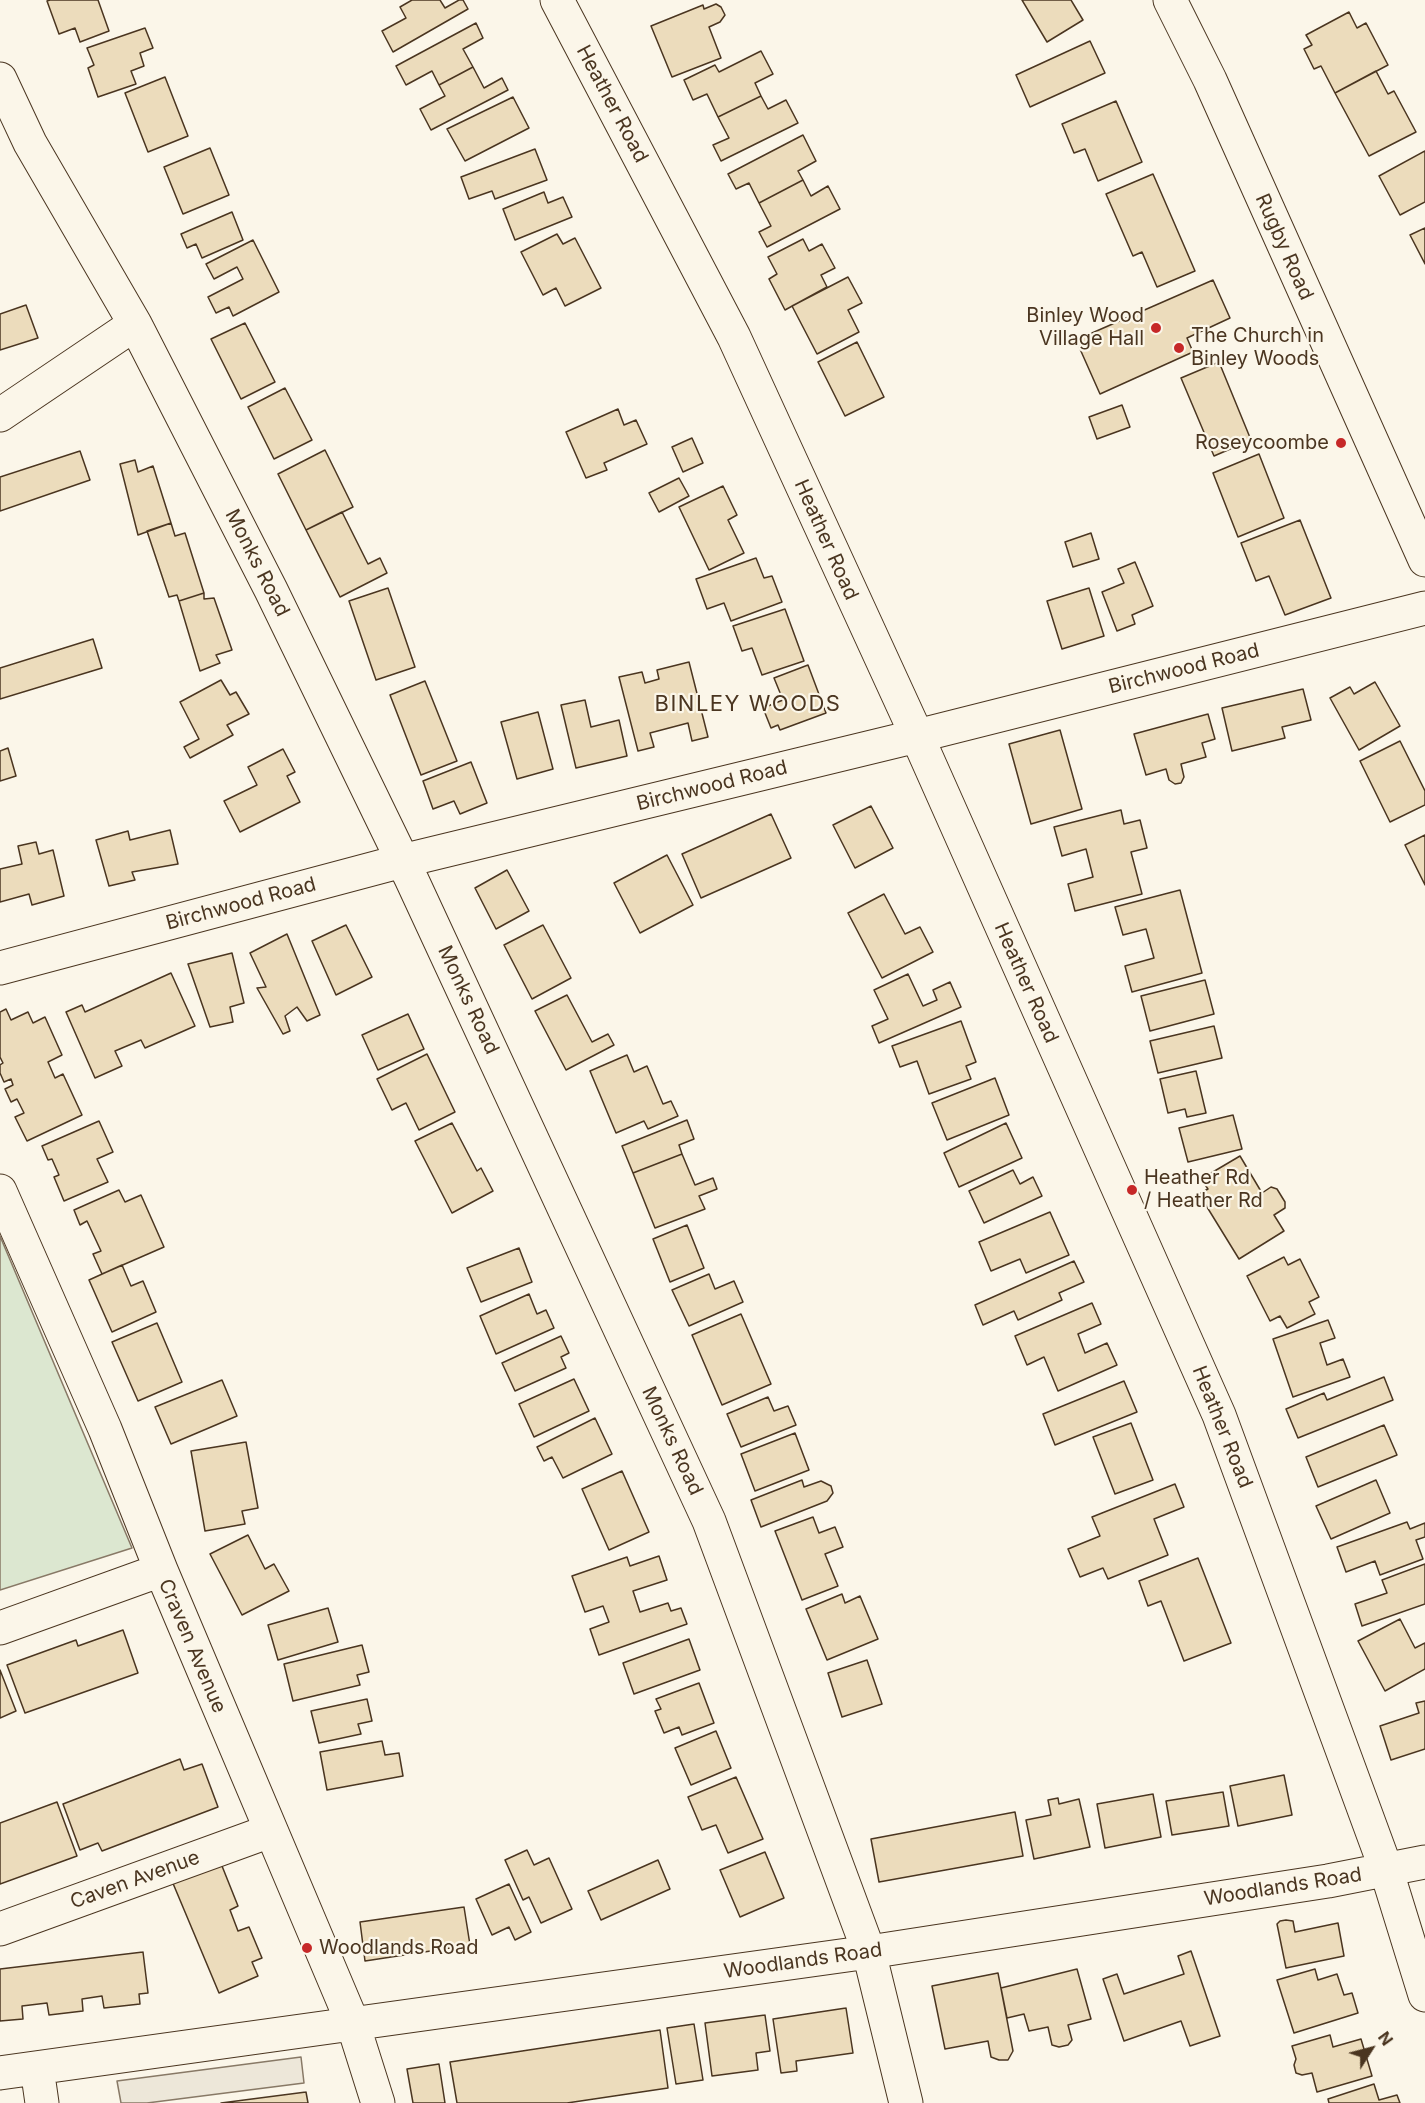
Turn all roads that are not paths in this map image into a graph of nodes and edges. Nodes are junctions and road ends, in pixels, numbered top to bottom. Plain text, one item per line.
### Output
1 (557, 0) edge
2 (1170, 0) edge
3 (0, 79) edge
4 (135, 324) junction
5 (0, 415) edge
6 (1425, 560) edge
7 (1425, 608) edge
8 (917, 736) junction
9 (402, 861) junction
10 (0, 968) edge
11 (0, 1191) edge
12 (161, 1570) junction
13 (0, 1628) edge
14 (270, 1831) junction
15 (1425, 1862) edge
16 (1386, 1869) junction
17 (0, 1929) edge
18 (869, 1952) junction
19 (1425, 1995) edge
20 (353, 2024) junction
21 (38, 2068) junction
22 (0, 2073) edge
23 (42, 2103) edge
24 (378, 2103) edge
25 (906, 2103) edge

1 - 8 street, Heather Road
2 - 6 street, Rugby Road
3 - 4 street, Monks Road
4 - 5 street
4 - 9 street, Monks Road
7 - 8 street, Birchwood Road
8 - 9 street, Birchwood Road
8 - 16 street, Heather Road
9 - 10 street, Birchwood Road
9 - 18 street, Monks Road
11 - 12 street, Craven Avenue
12 - 13 street
12 - 14 street, Craven Avenue
14 - 17 street, Caven Avenue
14 - 20 street, Craven Avenue
15 - 16 street, Woodlands Road
16 - 18 street, Woodlands Road
16 - 19 street, Heather Road
18 - 20 street, Woodlands Road
18 - 25 street, Monks Road
20 - 21 street, Woodlands Road
20 - 24 street, Craven Avenue
21 - 22 street, Woodlands Road
21 - 23 street

